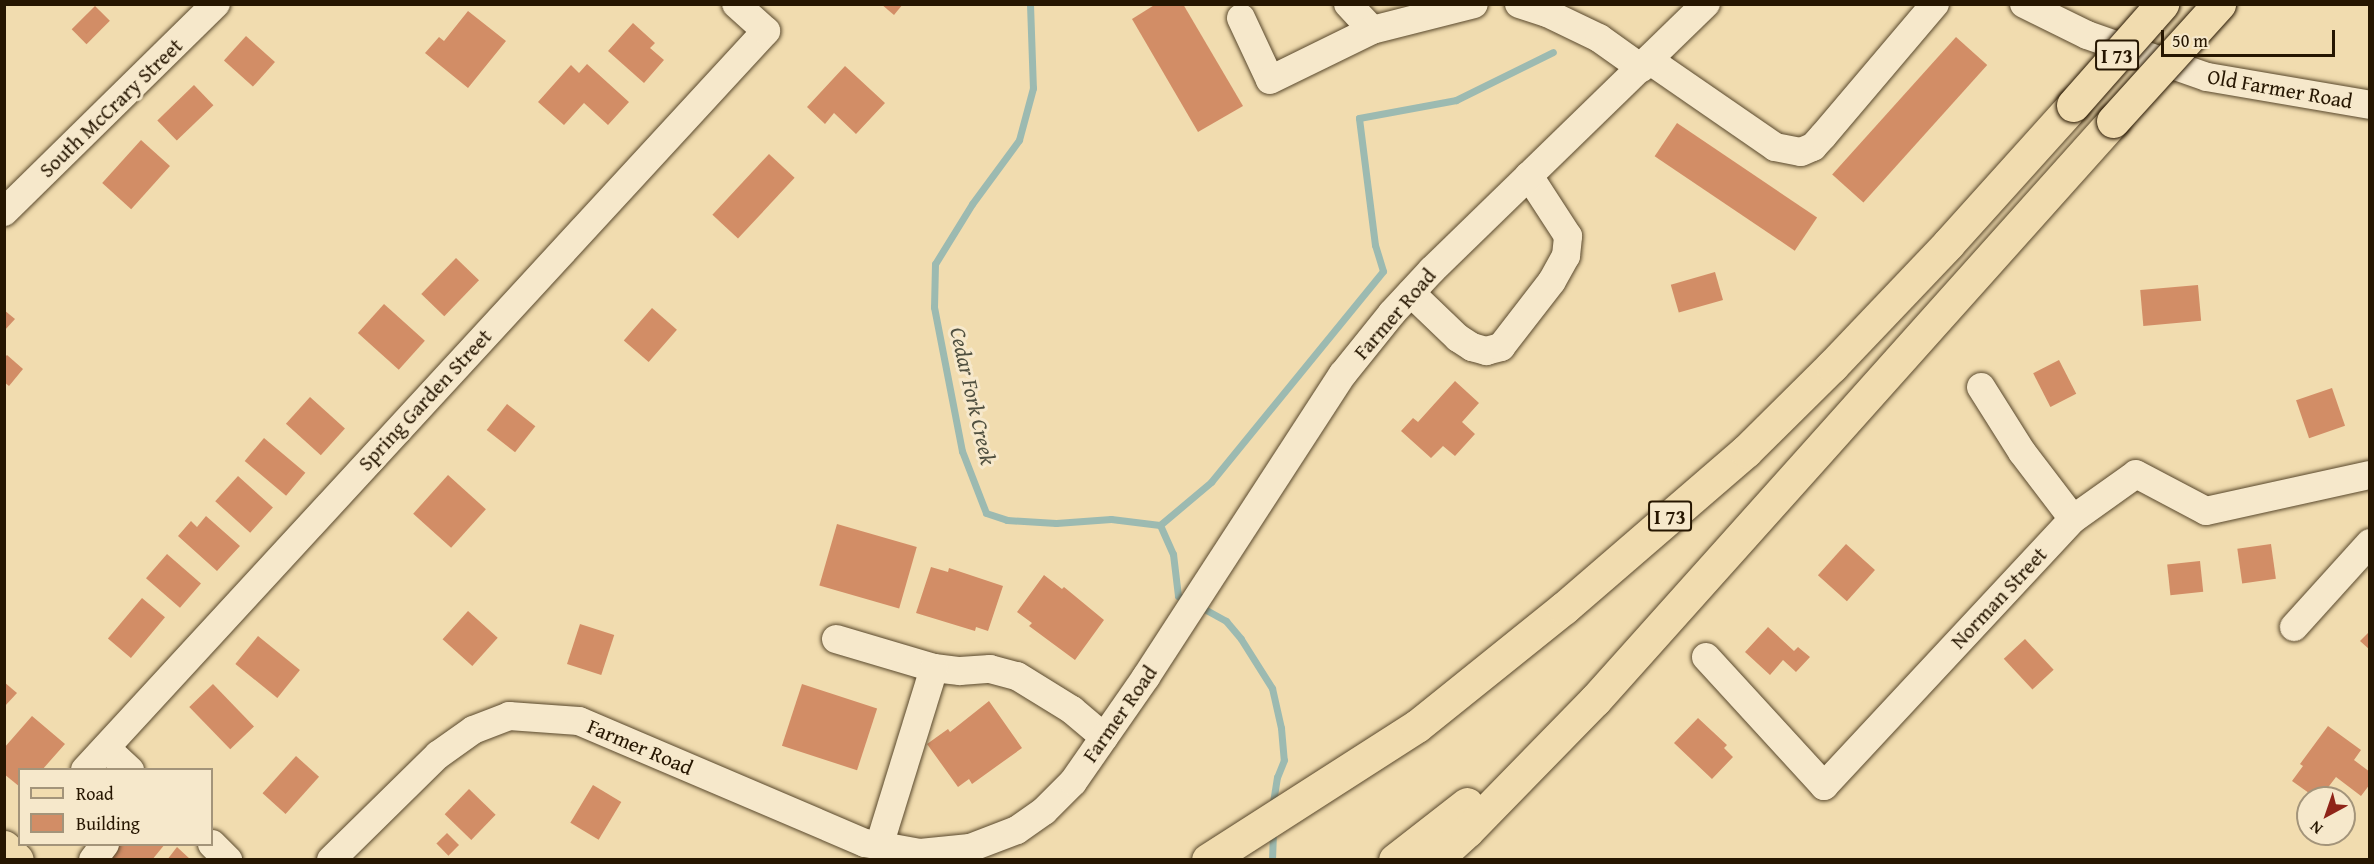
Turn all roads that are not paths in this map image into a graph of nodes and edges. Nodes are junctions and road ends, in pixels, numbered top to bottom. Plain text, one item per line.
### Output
1 (736, 4) edge
2 (1348, 4) edge
3 (1474, 4) edge
4 (1520, 4) edge
5 (1706, 4) edge
6 (1935, 4) edge
7 (2024, 4) edge
8 (2162, 4) edge
9 (2219, 4) edge
10 (210, 7) edge
11 (1241, 18) dead end
12 (1372, 30) junction
13 (1645, 64) junction
14 (2370, 105) edge
15 (1529, 176) junction
16 (4, 212) edge
17 (1411, 292) junction
18 (1981, 387) dead end
19 (2370, 475) edge
20 (2073, 519) junction
21 (2370, 543) edge
22 (2294, 627) dead end
23 (836, 639) dead end
24 (1706, 657) dead end
25 (934, 668) junction
26 (1595, 700) junction
27 (1417, 726) junction
28 (1104, 737) junction
29 (106, 748) junction
30 (87, 768) edge
31 (128, 768) edge
32 (213, 845) edge
33 (104, 846) edge
34 (879, 846) junction
35 (919, 856) edge
36 (93, 860) edge
37 (228, 860) edge
38 (331, 860) edge
39 (1208, 860) edge
40 (1235, 860) edge
41 (1395, 860) edge
42 (1435, 860) edge

1 - 29 street, Spring Garden Street
2 - 12 street
3 - 12 street
4 - 13 street
5 - 13 street, Farmer Road
6 - 13 street
7 - 14 street, Old Farmer Road
8 - 27 highway, I 73, bridge
9 - 26 highway, I 73, bridge
10 - 16 street, South McCrary Street
11 - 12 street
13 - 15 street, Farmer Road
15 - 17 street, Farmer Road
15 - 17 street
17 - 28 street, Farmer Road
18 - 20 street
19 - 20 street, Norman Street
20 - 24 street, Norman Street
21 - 22 street
23 - 25 street
25 - 28 street
25 - 34 street
26 - 41 highway
26 - 42 highway, I 73
27 - 39 highway, I 73
27 - 40 highway
28 - 35 street, Farmer Road
29 - 30 street, Spring Garden Street
29 - 31 street
32 - 37 street
33 - 36 street
34 - 35 street, Farmer Road
34 - 38 street, Farmer Road

